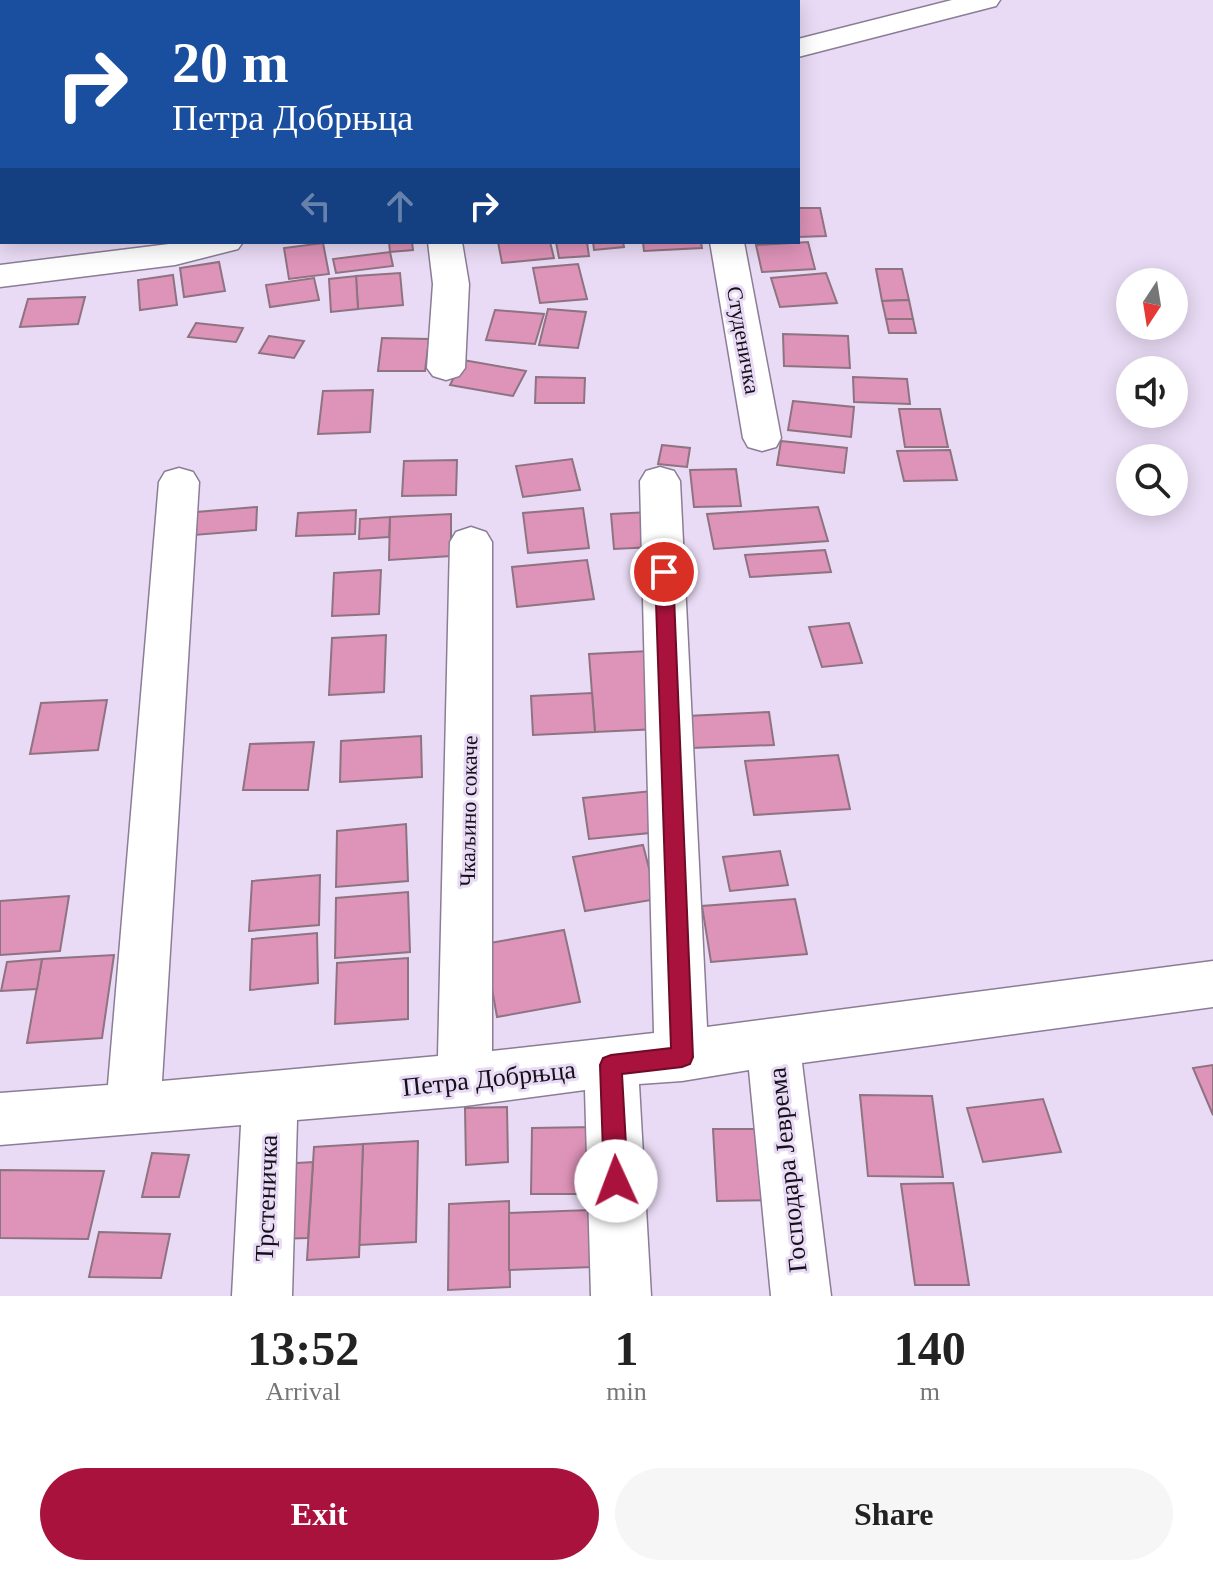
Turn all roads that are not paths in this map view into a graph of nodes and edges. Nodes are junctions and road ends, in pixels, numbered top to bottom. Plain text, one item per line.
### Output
1 (986, 0) edge
2 (800, 47) edge
3 (216, 244) edge
4 (445, 244) edge
5 (727, 244) edge
6 (0, 276) edge
7 (446, 368) dead end
8 (762, 438) dead end
9 (660, 481) dead end
10 (179, 482) dead end
11 (471, 542) dead end
12 (1213, 984) edge
13 (773, 1043) junction
14 (682, 1057) junction
15 (611, 1065) junction
16 (465, 1081) junction
17 (270, 1100) junction
18 (133, 1110) junction
19 (0, 1119) edge
20 (262, 1296) edge
21 (621, 1296) edge
22 (801, 1296) edge

1 - 2 street
3 - 6 street
4 - 7 street
5 - 8 street, Студеничка
9 - 14 street
10 - 18 street
11 - 16 street, Чкаљино сокаче
12 - 13 street, Петра Добрњца
13 - 14 street, Петра Добрњца
13 - 22 street, Господара Јеврема
14 - 15 street, Петра Добрњца
15 - 16 street, Петра Добрњца
15 - 21 street
16 - 17 street, Петра Добрњца
17 - 18 street, Петра Добрњца
17 - 20 street, Трстеничка
18 - 19 street, Петра Добрњца

